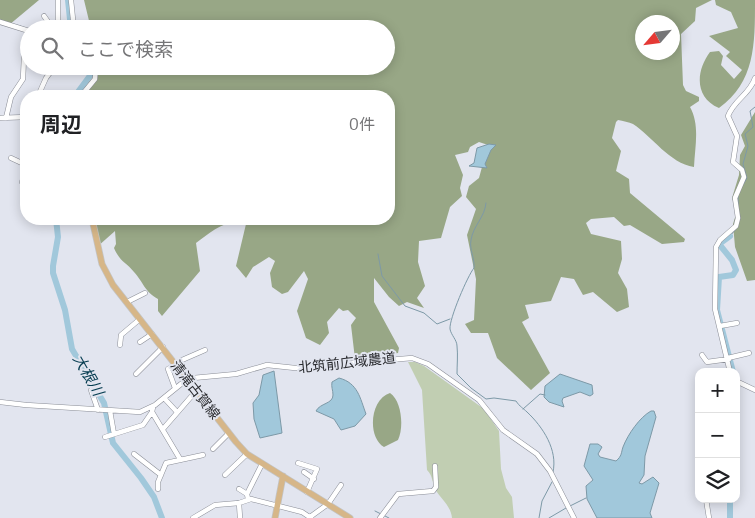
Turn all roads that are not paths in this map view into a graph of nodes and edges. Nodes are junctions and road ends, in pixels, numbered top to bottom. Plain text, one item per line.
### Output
1 (58, 0) edge
2 (71, 0) edge
3 (44, 16) dead end
4 (49, 20) edge
5 (58, 20) edge
6 (73, 20) edge
7 (0, 22) edge
8 (20, 28) edge
9 (23, 75) edge
10 (48, 75) edge
11 (95, 75) edge
12 (755, 78) edge
13 (41, 90) edge
14 (86, 90) edge
15 (20, 117) edge
16 (0, 118) edge
17 (6, 118) junction
18 (11, 158) dead end
19 (20, 162) edge
20 (93, 225) edge
21 (145, 293) dead end
22 (126, 302) junction
23 (140, 319) junction
24 (736, 323) dead end
25 (720, 326) junction
26 (152, 334) junction
27 (140, 342) dead end
28 (120, 345) dead end
29 (741, 347) dead end
30 (163, 348) junction
31 (205, 350) dead end
32 (749, 353) dead end
33 (741, 354) junction
34 (702, 355) dead end
35 (729, 358) junction
36 (175, 364) junction
37 (730, 368) edge
38 (136, 374) dead end
39 (188, 380) junction
40 (740, 383) edge
41 (174, 388) junction
42 (753, 389) edge
43 (91, 390) dead end
44 (196, 391) junction
45 (164, 398) junction
46 (0, 402) edge
47 (152, 409) junction
48 (98, 410) junction
49 (109, 411) junction
50 (177, 412) junction
51 (163, 429) junction
52 (229, 433) junction
53 (114, 434) junction
54 (105, 437) dead end
55 (212, 449) dead end
56 (134, 454) dead end
57 (247, 454) junction
58 (204, 455) dead end
59 (180, 459) junction
60 (298, 463) dead end
61 (262, 464) junction
62 (435, 466) dead end
63 (304, 472) dead end
64 (161, 475) junction
65 (225, 476) dead end
66 (283, 476) junction
67 (314, 479) junction
68 (341, 485) dead end
69 (239, 488) dead end
70 (158, 489) dead end
71 (307, 492) junction
72 (241, 496) dead end
73 (247, 497) junction
74 (240, 503) junction
75 (707, 503) edge
76 (328, 504) junction
77 (277, 505) junction
78 (311, 517) edge
79 (193, 518) edge
80 (240, 518) edge
81 (275, 518) edge
82 (350, 518) edge
83 (380, 518) edge
84 (574, 518) edge
85 (709, 518) edge

1 - 5 street
2 - 6 street
3 - 4 street
7 - 8 street
9 - 17 street
10 - 13 street
11 - 14 street
12 - 25 street
15 - 17 street
16 - 17 street
18 - 19 street
20 - 22 main road, 清滝古賀線
21 - 22 street
22 - 23 main road, 清滝古賀線
23 - 26 main road, 清滝古賀線
23 - 28 street
24 - 25 street
25 - 35 street
26 - 27 street
26 - 30 main road, 清滝古賀線
29 - 33 street
30 - 36 main road, 清滝古賀線
30 - 38 street
31 - 36 street
32 - 33 street
33 - 35 street
34 - 35 street
35 - 37 street
36 - 39 main road, 清滝古賀線
36 - 41 street
39 - 41 street, 北筑前広域農道
39 - 44 main road, 清滝古賀線
39 - 84 street, 北筑前広域農道
40 - 42 street
41 - 45 street, 北筑前広域農道
43 - 48 street
44 - 50 street
44 - 52 main road, 清滝古賀線
45 - 47 street, 北筑前広域農道
45 - 50 street
46 - 48 street, 北筑前広域農道
47 - 49 street, 北筑前広域農道
47 - 51 street
47 - 53 street
48 - 49 street, 北筑前広域農道
49 - 53 street
50 - 51 street
51 - 59 street
52 - 55 street
52 - 57 main road, 清滝古賀線
53 - 54 street
56 - 64 street
57 - 61 main road, 清滝古賀線
57 - 65 street
58 - 59 street
59 - 64 street
60 - 67 street
61 - 66 main road, 清滝古賀線
61 - 73 street
62 - 83 street
63 - 67 street
64 - 70 street
66 - 71 main road, 清滝古賀線
66 - 77 main road
67 - 71 street
68 - 76 street
69 - 73 street
71 - 76 main road, 清滝古賀線
72 - 73 street
73 - 74 street
73 - 77 street
74 - 79 street
74 - 80 street
75 - 85 street
76 - 78 street
76 - 82 main road, 清滝古賀線
77 - 78 street
77 - 81 main road

